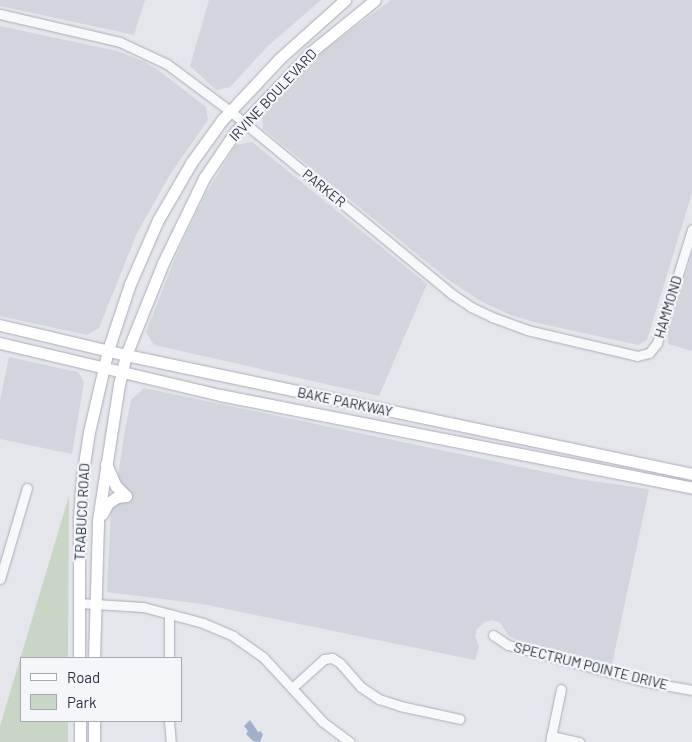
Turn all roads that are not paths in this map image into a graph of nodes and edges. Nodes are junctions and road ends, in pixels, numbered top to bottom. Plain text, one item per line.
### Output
1 (345, 0) edge
2 (375, 0) edge
3 (0, 14) edge
4 (230, 111) junction
5 (244, 122) junction
6 (692, 230) edge
7 (0, 325) edge
8 (0, 344) edge
9 (108, 350) junction
10 (649, 353) joint
11 (126, 355) junction
12 (104, 367) junction
13 (121, 372) junction
14 (105, 463) junction
15 (692, 474) edge
16 (27, 488) dead end
17 (692, 488) edge
18 (98, 520) junction
19 (0, 578) edge
20 (94, 602) junction
21 (79, 603) junction
22 (169, 614) junction
23 (492, 635) dead end
24 (79, 657) edge
25 (94, 657) edge
26 (169, 657) edge
27 (292, 688) junction
28 (561, 689) dead end
29 (692, 690) edge
30 (460, 719) dead end
31 (80, 722) edge
32 (94, 722) edge
33 (169, 722) edge
34 (551, 739) edge
35 (80, 742) edge
36 (94, 742) edge
37 (172, 742) edge
38 (350, 742) edge
39 (579, 742) edge

1 - 4 main road, IRVINE BOULEVARD
2 - 5 main road, IRVINE BOULEVARD
3 - 4 street, PARKER
4 - 5 street, PARKER
4 - 9 main road, IRVINE BOULEVARD
5 - 10 street, PARKER
5 - 11 main road, IRVINE BOULEVARD
6 - 10 street, HAMMOND
7 - 9 main road, BAKE PARKWAY
8 - 12 main road, BAKE PARKWAY
9 - 11 main road, BAKE PARKWAY
9 - 12 main road, IRVINE BOULEVARD
11 - 13 main road, IRVINE BOULEVARD
11 - 15 main road, BAKE PARKWAY
12 - 13 main road, BAKE PARKWAY
12 - 21 main road, TRABUCO ROAD
13 - 14 main road, TRABUCO ROAD
13 - 17 main road, BAKE PARKWAY
14 - 18 main road, TRABUCO ROAD
14 - 18 main road
16 - 19 street
18 - 20 main road, TRABUCO ROAD
20 - 21 street
20 - 22 street
20 - 25 main road, TRABUCO ROAD
21 - 24 main road, TRABUCO ROAD
22 - 26 street
22 - 27 street
23 - 29 street, SPECTRUM POINTE DRIVE
27 - 30 street
27 - 38 street
28 - 34 street
31 - 35 main road
32 - 36 main road
33 - 37 street
34 - 39 street

